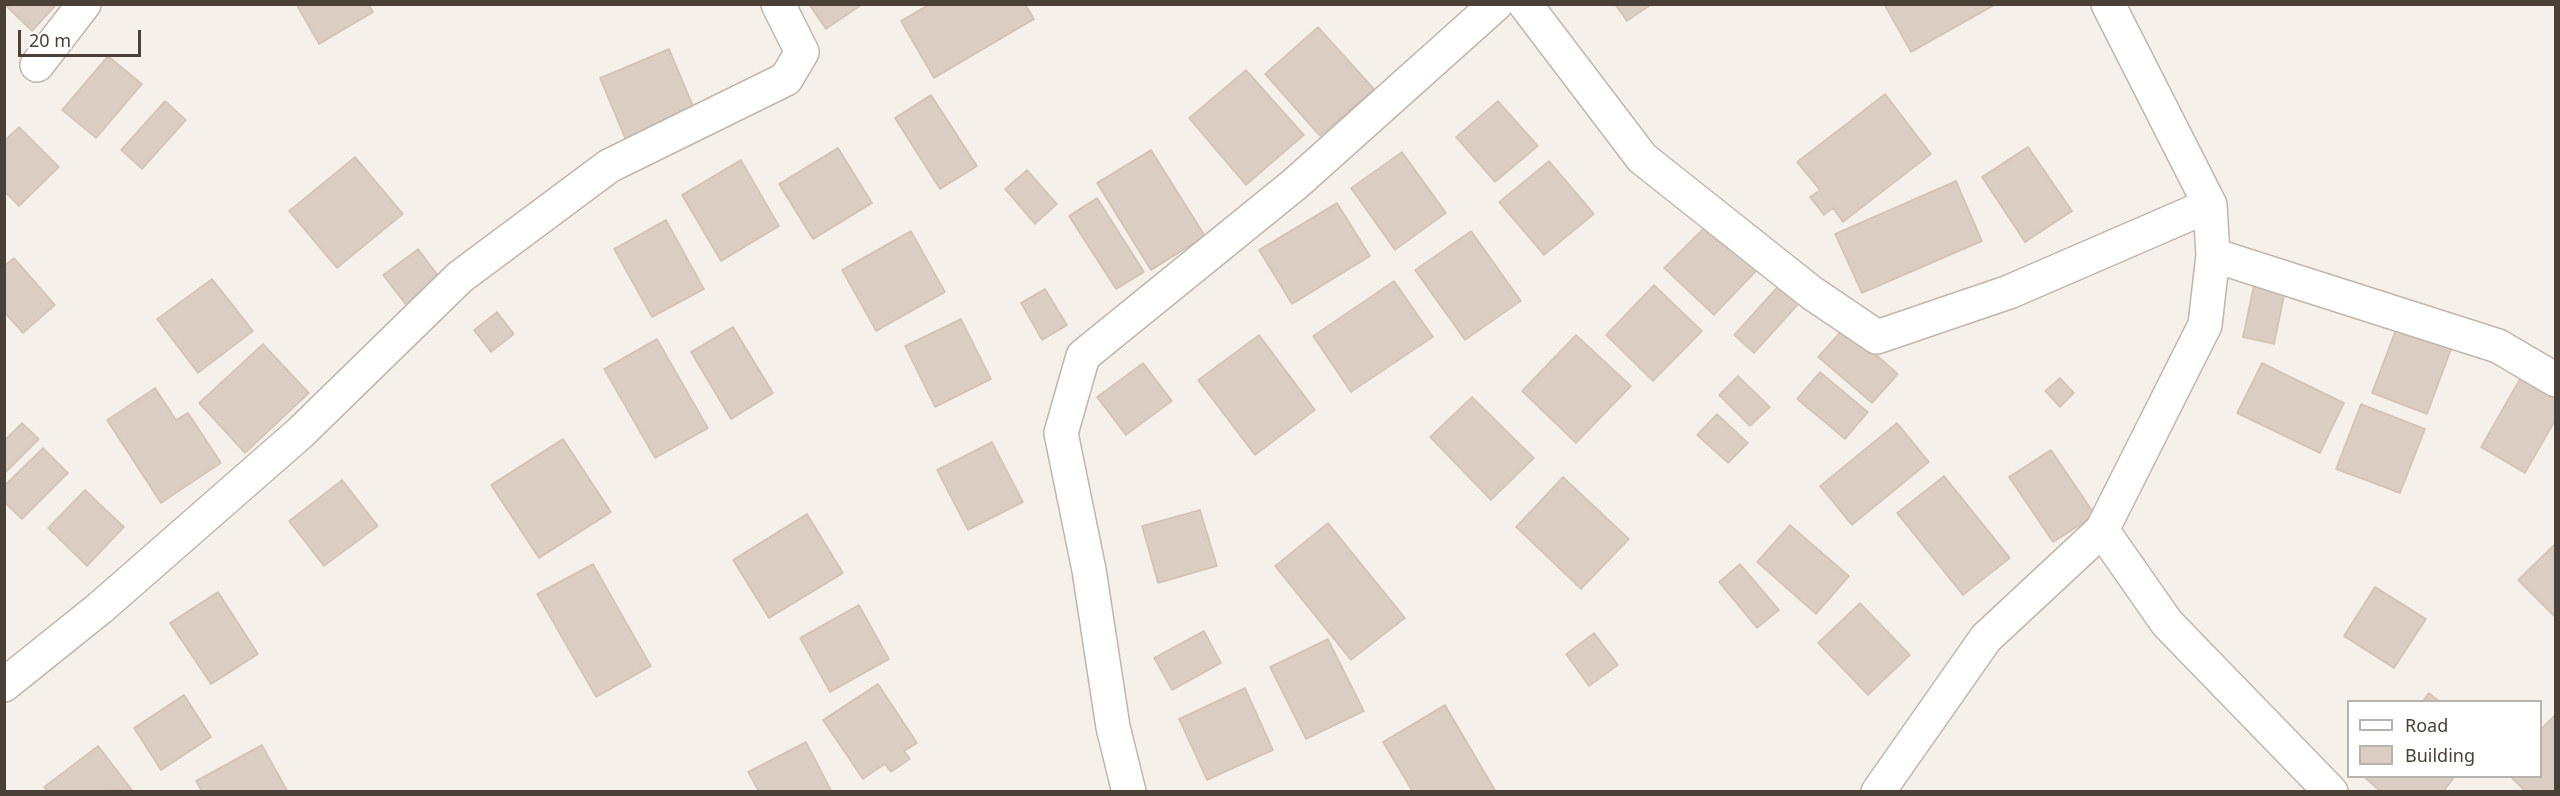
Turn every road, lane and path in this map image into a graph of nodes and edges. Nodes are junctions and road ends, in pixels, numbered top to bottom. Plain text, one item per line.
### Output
1 (84, 4) edge
2 (778, 4) edge
3 (1496, 4) edge
4 (1525, 4) edge
5 (2108, 4) edge
6 (37, 65) dead end
7 (2210, 205) junction
8 (2213, 255) junction
9 (2556, 380) edge
10 (2102, 530) junction
11 (4, 685) edge
12 (1129, 792) edge
13 (1878, 792) edge
14 (2331, 792) edge

1 - 6 street
2 - 11 street
3 - 12 street
4 - 7 street
5 - 7 street
7 - 8 street
8 - 9 street
8 - 10 street
10 - 13 street
10 - 14 street

